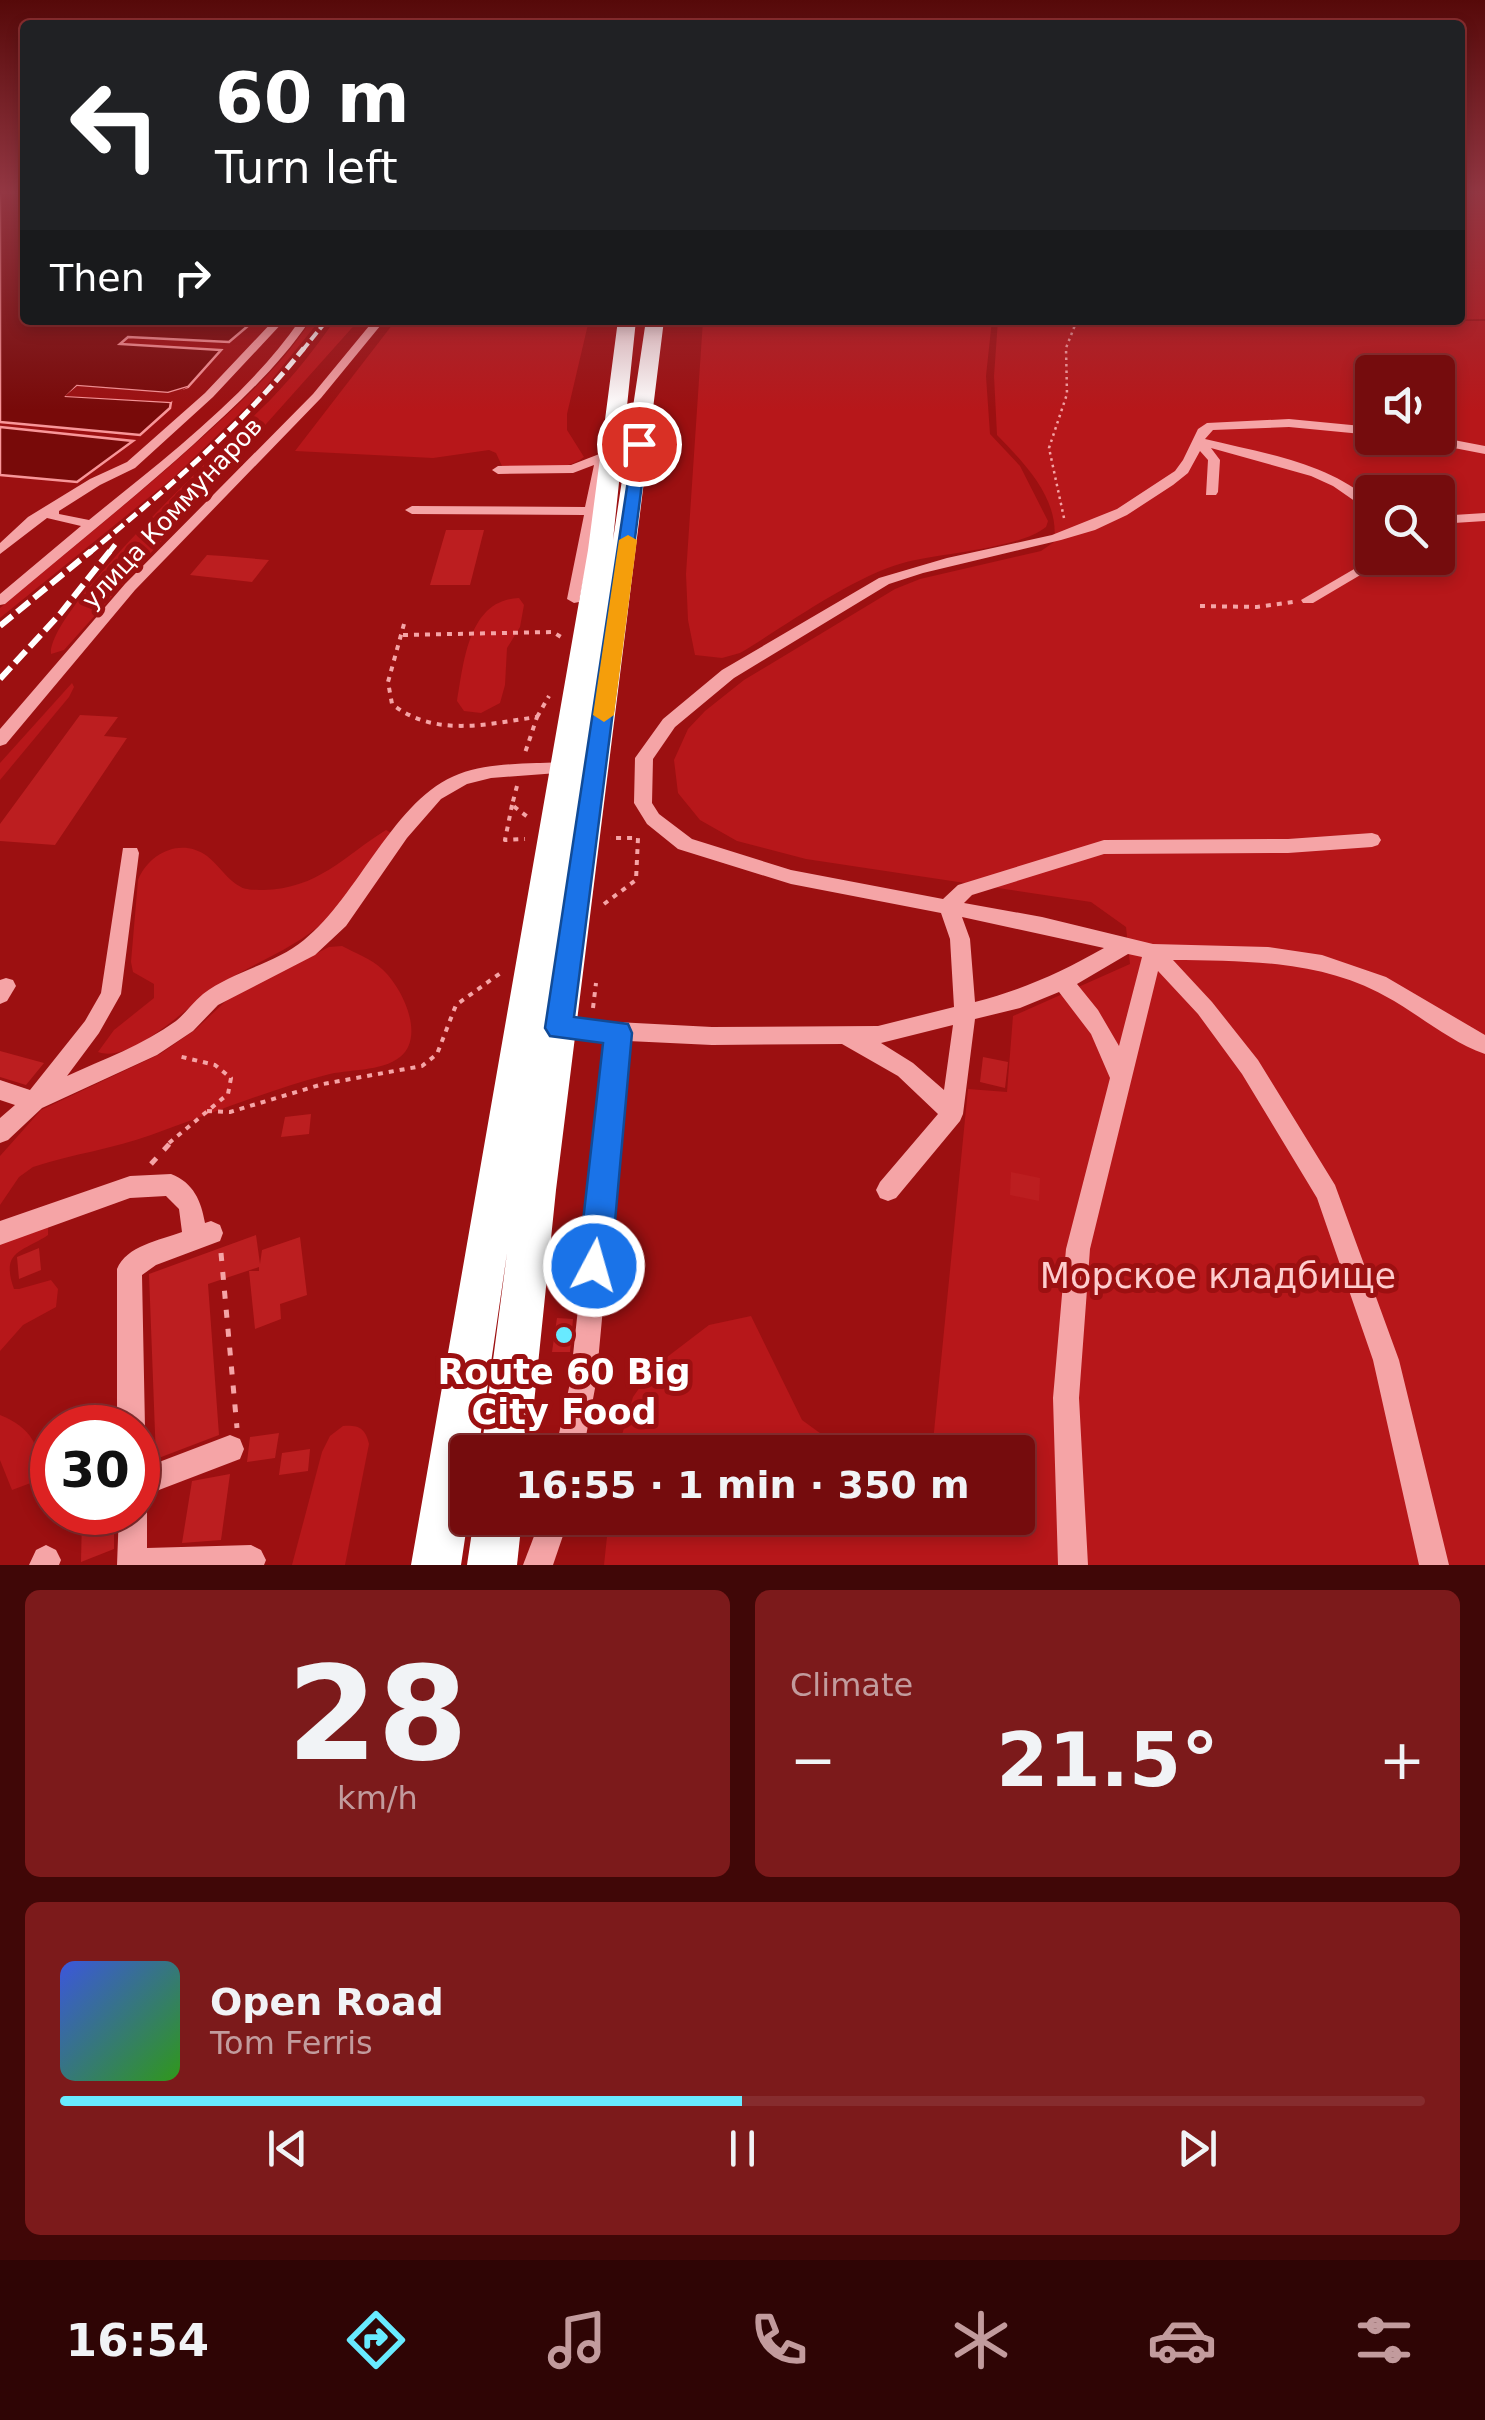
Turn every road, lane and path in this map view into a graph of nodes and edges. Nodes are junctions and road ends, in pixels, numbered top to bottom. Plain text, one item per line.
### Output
1 (275, 325) edge
2 (300, 325) edge
3 (376, 325) edge
4 (626, 325) edge
5 (654, 325) edge
6 (1075, 325) edge
7 (1355, 429) edge
8 (1198, 441) junction
9 (1455, 444) edge
10 (1485, 450) edge
11 (606, 456) junction
12 (498, 470) dead end
13 (1212, 492) dead end
14 (1355, 492) edge
15 (52, 510) junction
16 (412, 510) dead end
17 (591, 512) junction
18 (1485, 517) edge
19 (1455, 519) edge
20 (91, 524) junction
21 (1067, 537) junction
22 (0, 550) edge
23 (1355, 573) edge
24 (574, 598) dead end
25 (0, 600) edge
26 (1308, 600) joint
27 (1200, 606) dead end
28 (404, 624) dead end
29 (401, 635) junction
30 (561, 640) dead end
31 (548, 697) dead end
32 (537, 718) junction
33 (0, 740) edge
34 (565, 768) junction
35 (520, 770) junction
36 (512, 805) junction
37 (638, 838) dead end
38 (505, 840) dead end
39 (1372, 840) dead end
40 (531, 851) dead end
41 (130, 853) dead end
42 (604, 905) dead end
43 (948, 906) junction
44 (1123, 946) junction
45 (1153, 952) junction
46 (596, 976) dead end
47 (1062, 982) junction
48 (507, 986) dead end
49 (965, 1015) junction
50 (575, 1028) junction
51 (618, 1033) junction
52 (845, 1037) junction
53 (1485, 1044) edge
54 (149, 1048) junction
55 (1122, 1081) junction
56 (0, 1090) edge
57 (34, 1101) junction
58 (207, 1111) junction
59 (952, 1114) junction
60 (0, 1133) edge
61 (130, 1187) junction
62 (888, 1190) dead end
63 (0, 1233) edge
64 (203, 1236) junction
65 (131, 1405) edge
66 (508, 1435) edge
67 (573, 1435) edge
68 (230, 1449) joint
69 (160, 1476) edge
70 (133, 1535) edge
71 (496, 1535) edge
72 (549, 1535) edge
73 (250, 1560) dead end
74 (133, 1564) edge
75 (436, 1565) edge
76 (492, 1565) edge
77 (538, 1565) edge
78 (1073, 1565) edge
79 (1434, 1565) edge

1 - 15 street
2 - 20 street
3 - 33 street, улица Коммунаров
4 - 11 highway
5 - 50 highway
6 - 21 path
7 - 8 street
8 - 13 street
8 - 14 street
8 - 21 street
9 - 10 street
11 - 12 street
11 - 17 street
11 - 34 highway
15 - 20 street
15 - 22 street
16 - 17 street
17 - 24 street
18 - 19 street
20 - 25 street
21 - 43 street
23 - 26 street
26 - 27 path
28 - 29 path
29 - 30 path
29 - 32 path
31 - 32 path
32 - 35 path
34 - 35 street
34 - 75 highway
35 - 36 path
35 - 54 street
36 - 38 path
36 - 40 path
37 - 42 path
39 - 43 street
41 - 57 street
43 - 44 street
43 - 49 street
44 - 45 street
44 - 47 street
45 - 53 street
45 - 55 street
45 - 79 street
46 - 50 path
47 - 49 street
47 - 55 street
48 - 58 path
49 - 52 street
49 - 59 street
50 - 51 street
50 - 66 highway
51 - 52 street
51 - 67 street
52 - 59 street
54 - 57 street
54 - 58 path
55 - 78 street
56 - 57 street
57 - 60 street
58 - 61 path
59 - 62 street
61 - 63 street
61 - 64 street
64 - 65 street
64 - 68 path
68 - 69 street
70 - 74 street
71 - 76 highway
72 - 77 street
73 - 74 street

